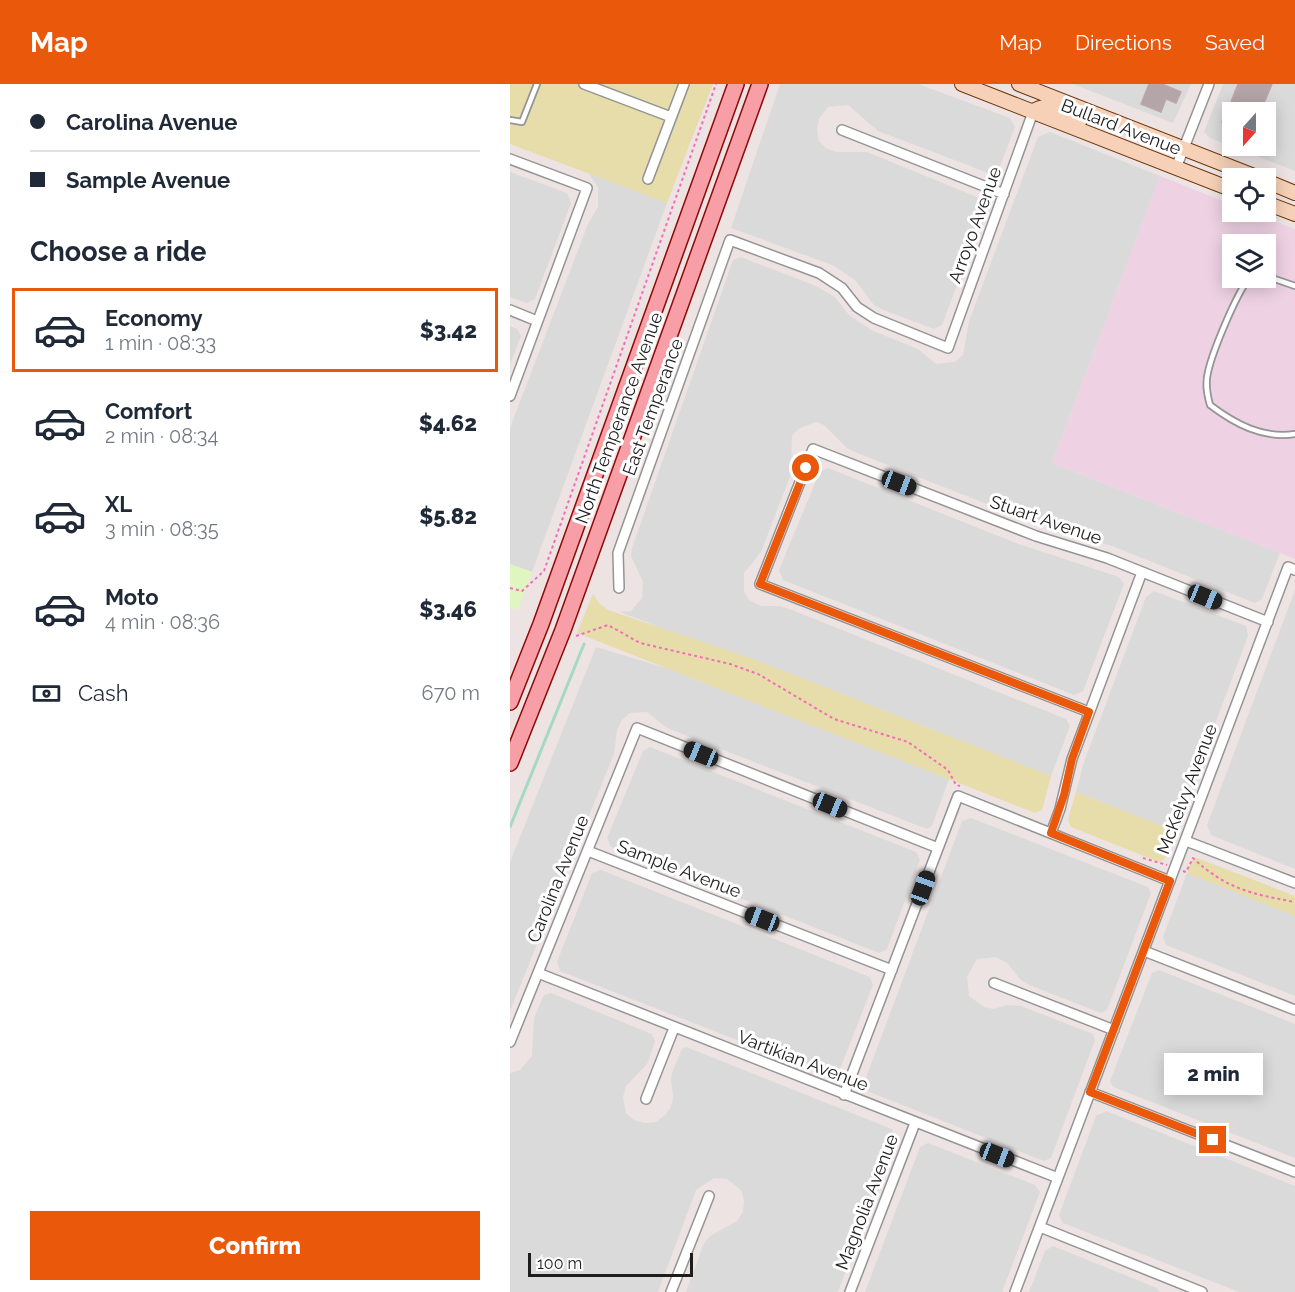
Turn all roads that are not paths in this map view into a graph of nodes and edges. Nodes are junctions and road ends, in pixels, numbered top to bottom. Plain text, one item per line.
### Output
1 (537, 84) edge
2 (585, 84) edge
3 (684, 84) edge
4 (736, 84) edge
5 (760, 84) edge
6 (962, 84) edge
7 (1019, 84) edge
8 (1209, 84) edge
9 (1033, 112) junction
10 (671, 117) junction
11 (1107, 119) junction
12 (510, 120) edge
13 (842, 130) dead end
14 (1184, 149) junction
15 (510, 159) edge
16 (1176, 168) junction
17 (1233, 168) edge
18 (648, 179) dead end
19 (1276, 185) edge
20 (1222, 186) edge
21 (1295, 192) edge
22 (1004, 194) junction
23 (1276, 207) edge
24 (1295, 214) edge
25 (730, 240) joint
26 (1276, 279) edge
27 (1295, 286) edge
28 (1244, 288) edge
29 (510, 310) edge
30 (537, 321) junction
31 (510, 396) edge
32 (1295, 434) edge
33 (1292, 568) edge
34 (1142, 572) junction
35 (619, 588) dead end
36 (1268, 621) junction
37 (510, 702) edge
38 (1089, 712) junction
39 (510, 763) edge
40 (1051, 833) junction
41 (1186, 841) junction
42 (938, 848) junction
43 (588, 851) junction
44 (1170, 881) junction
45 (1295, 883) edge
46 (1144, 951) junction
47 (892, 970) junction
48 (538, 973) junction
49 (994, 983) dead end
50 (1295, 1010) edge
51 (674, 1028) junction
52 (1114, 1030) junction
53 (510, 1042) edge
54 (1090, 1092) junction
55 (844, 1095) junction
56 (646, 1099) dead end
57 (915, 1123) junction
58 (1295, 1172) edge
59 (1058, 1178) junction
60 (709, 1196) dead end
61 (1040, 1227) junction
62 (1181, 1288) edge
63 (671, 1292) edge
64 (850, 1292) edge
65 (1015, 1292) edge
66 (1202, 1292) edge

1 - 12 lane
2 - 10 street
3 - 10 street
4 - 37 main road, North Temperance Avenue
5 - 39 main road, North Temperance Avenue
6 - 9 main road, Bullard Avenue
7 - 11 main road, Bullard Avenue
8 - 14 street
9 - 11 main road
9 - 16 main road, Bullard Avenue
9 - 22 street, Arroyo Avenue
10 - 18 street
11 - 14 main road, Bullard Avenue
13 - 22 street
14 - 16 street
14 - 17 main road, Bullard Avenue
15 - 30 street
16 - 20 main road, Bullard Avenue
19 - 21 main road
22 - 25 street, Arroyo Avenue
23 - 24 main road
25 - 35 street, East Temperance
26 - 27 lane
28 - 32 lane
29 - 30 street
30 - 31 street
33 - 36 street, McKelvy Avenue
34 - 36 street, Stuart Avenue
34 - 38 street
34 - 38 street, Stuart Avenue
36 - 41 street, McKelvy Avenue
38 - 40 street
40 - 42 street
40 - 44 street
41 - 44 street, McKelvy Avenue
41 - 45 street
42 - 43 street, Carolina Avenue
42 - 47 street
43 - 47 street, Sample Avenue
43 - 48 street, Carolina Avenue
44 - 46 street, McKelvy Avenue
46 - 50 street
46 - 52 street, McKelvy Avenue
47 - 55 street
48 - 51 street, Vartikian Avenue
48 - 53 street, Carolina Avenue
49 - 52 street
51 - 55 street, Vartikian Avenue
51 - 56 street
52 - 54 street, McKelvy Avenue
54 - 58 street
54 - 59 street, McKelvy Avenue
55 - 57 street, Vartikian Avenue
57 - 59 street, Vartikian Avenue
57 - 64 street, Magnolia Avenue
59 - 61 street, McKelvy Avenue
60 - 63 street
61 - 62 street
61 - 65 street, McKelvy Avenue
62 - 66 street

